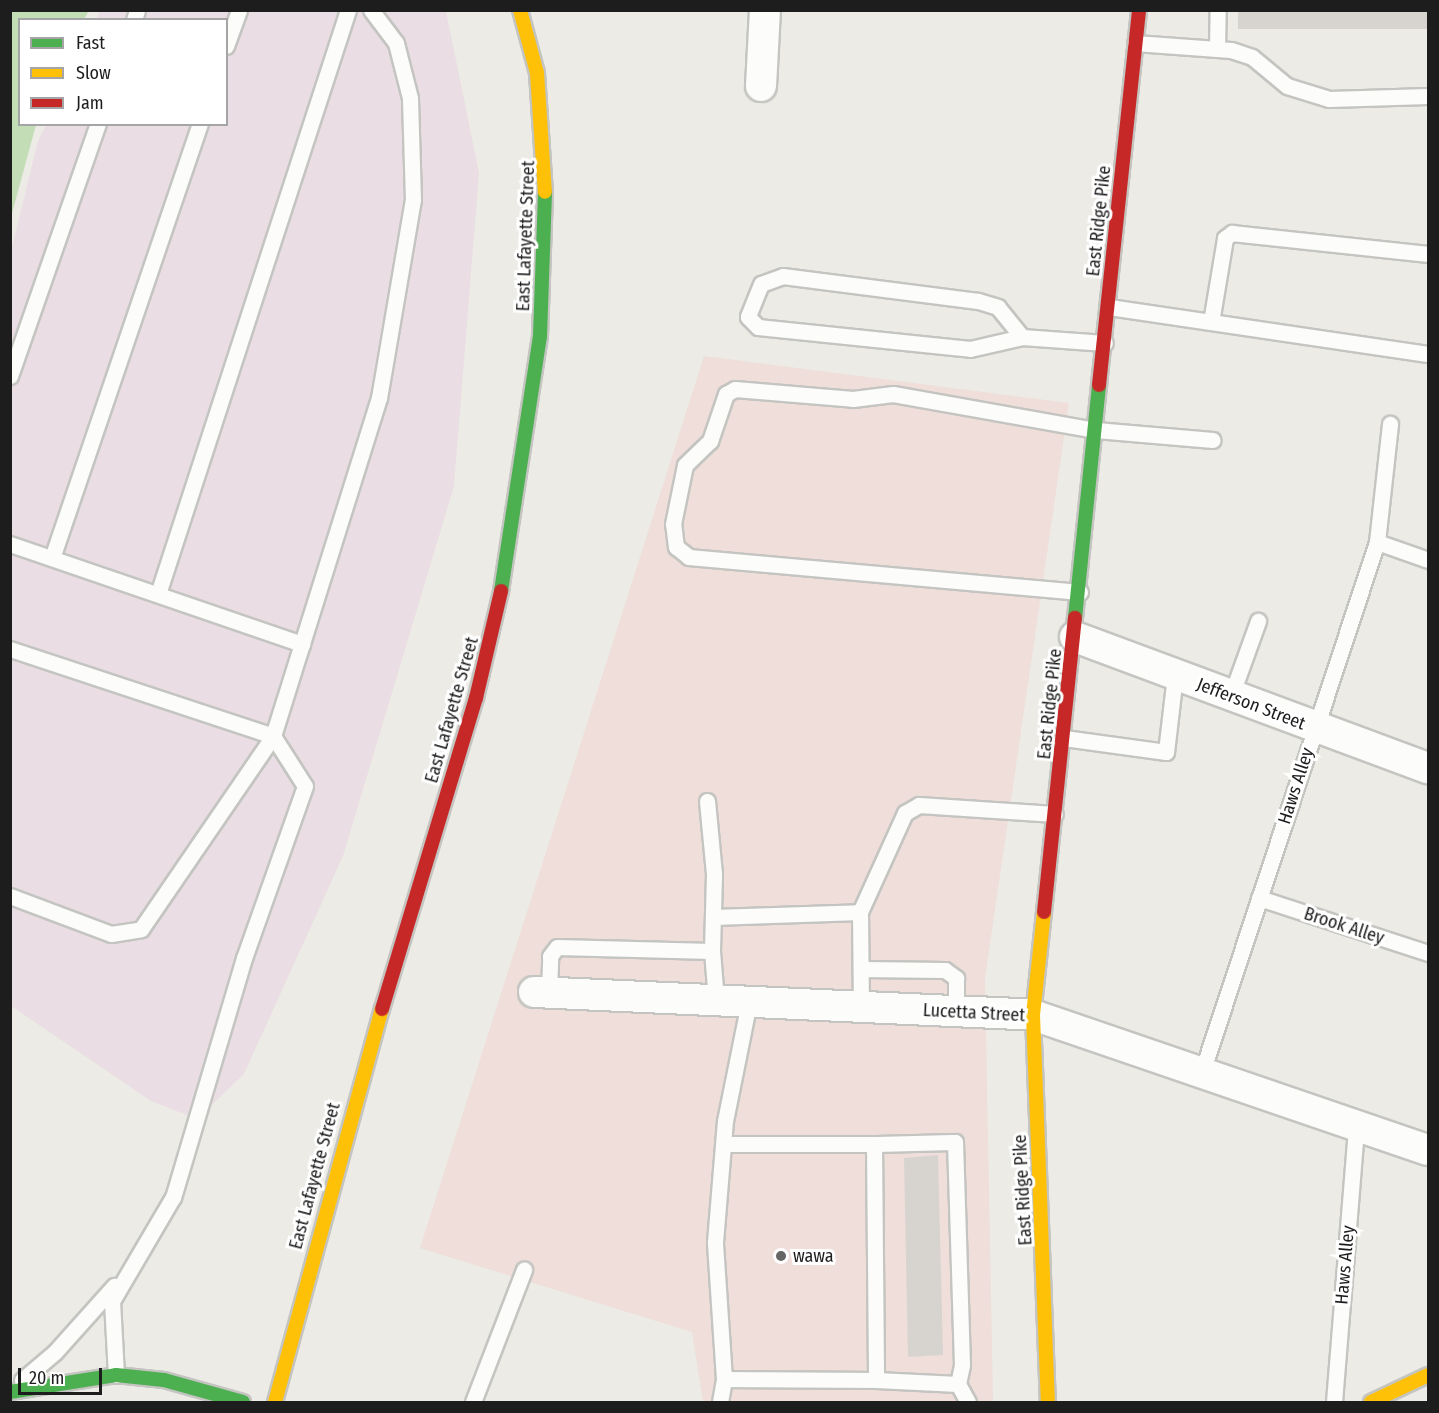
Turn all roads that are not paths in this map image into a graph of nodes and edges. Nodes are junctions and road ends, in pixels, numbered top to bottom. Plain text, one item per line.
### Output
1 (238, 10) edge
2 (348, 10) edge
3 (371, 10) edge
4 (519, 10) edge
5 (765, 10) edge
6 (1139, 10) edge
7 (1218, 10) edge
8 (228, 40) edge
9 (1136, 43) junction
10 (1217, 49) junction
11 (761, 86) dead end
12 (1428, 96) edge
13 (97, 126) edge
14 (199, 126) edge
15 (1428, 254) edge
16 (1109, 307) junction
17 (1211, 322) junction
18 (1022, 337) junction
19 (1105, 343) junction
20 (1428, 354) edge
21 (10, 376) edge
22 (1390, 424) dead end
23 (1096, 430) junction
24 (1213, 440) dead end
25 (1377, 542) junction
26 (10, 544) edge
27 (52, 558) junction
28 (1428, 560) edge
29 (1080, 592) junction
30 (158, 594) junction
31 (1258, 621) dead end
32 (1075, 637) junction
33 (302, 644) junction
34 (10, 650) edge
35 (1174, 675) junction
36 (1231, 696) junction
37 (1315, 729) junction
38 (273, 736) junction
39 (1064, 738) junction
40 (1428, 768) edge
41 (707, 801) dead end
42 (1055, 814) junction
43 (10, 896) edge
44 (1259, 898) junction
45 (860, 912) junction
46 (713, 917) junction
47 (712, 951) junction
48 (1428, 953) edge
49 (861, 969) junction
50 (542, 992) joint
51 (716, 1000) junction
52 (749, 1002) junction
53 (861, 1007) junction
54 (956, 1012) junction
55 (1033, 1015) junction
56 (1201, 1074) junction
57 (1356, 1127) junction
58 (724, 1144) junction
59 (874, 1144) junction
60 (1428, 1150) edge
61 (524, 1270) dead end
62 (123, 1275) junction
63 (1428, 1374) edge
64 (116, 1375) junction
65 (724, 1379) junction
66 (876, 1380) junction
67 (958, 1384) junction
68 (10, 1391) edge
69 (243, 1402) edge
70 (275, 1402) edge
71 (473, 1402) edge
72 (720, 1402) edge
73 (968, 1402) edge
74 (1048, 1402) edge
75 (1334, 1402) edge
76 (1371, 1402) edge

1 - 8 lane
2 - 30 lane
3 - 33 lane
4 - 70 main road, East Lafayette Street
5 - 11 street
6 - 9 main road, East Ridge Pike
7 - 10 lane
9 - 10 lane
9 - 16 main road, East Ridge Pike
10 - 12 lane
13 - 21 lane
14 - 27 lane
15 - 17 lane
16 - 17 lane
16 - 19 main road, East Ridge Pike
17 - 20 lane
18 - 18 lane
18 - 19 lane
19 - 23 main road, East Ridge Pike
22 - 25 lane, Haws Alley
23 - 24 lane
23 - 29 main road, East Ridge Pike
23 - 29 lane
25 - 28 lane
25 - 37 lane, Haws Alley
26 - 27 lane
27 - 30 lane
29 - 32 main road, East Ridge Pike
30 - 33 lane
31 - 36 lane
32 - 35 street, Jefferson Street
32 - 39 main road, East Ridge Pike
33 - 38 lane
34 - 38 lane
35 - 36 street, Jefferson Street
35 - 39 lane
36 - 37 street, Jefferson Street
37 - 40 street, Jefferson Street
37 - 44 lane, Haws Alley
38 - 43 lane
38 - 62 lane
39 - 42 main road, East Ridge Pike
41 - 46 lane
42 - 45 lane
42 - 55 main road, East Ridge Pike
44 - 48 lane, Brook Alley
44 - 56 lane, Haws Alley
45 - 46 lane
45 - 49 lane
46 - 47 lane
47 - 50 lane
47 - 51 lane
49 - 53 lane
49 - 54 lane
50 - 51 street, Lucetta Street
51 - 52 street, Lucetta Street
52 - 53 street, Lucetta Street
52 - 58 lane
53 - 54 street, Lucetta Street
54 - 55 street, Lucetta Street
55 - 56 street, Lucetta Street
55 - 74 main road, East Ridge Pike
56 - 57 street, Lucetta Street
57 - 60 street, Lucetta Street
57 - 75 lane, Haws Alley
58 - 59 lane
58 - 65 lane
59 - 66 lane
59 - 67 lane
61 - 71 lane
62 - 64 lane
62 - 68 lane
63 - 76 main road
64 - 68 main road
64 - 69 main road
65 - 66 lane
65 - 72 lane
66 - 67 lane
67 - 73 lane

